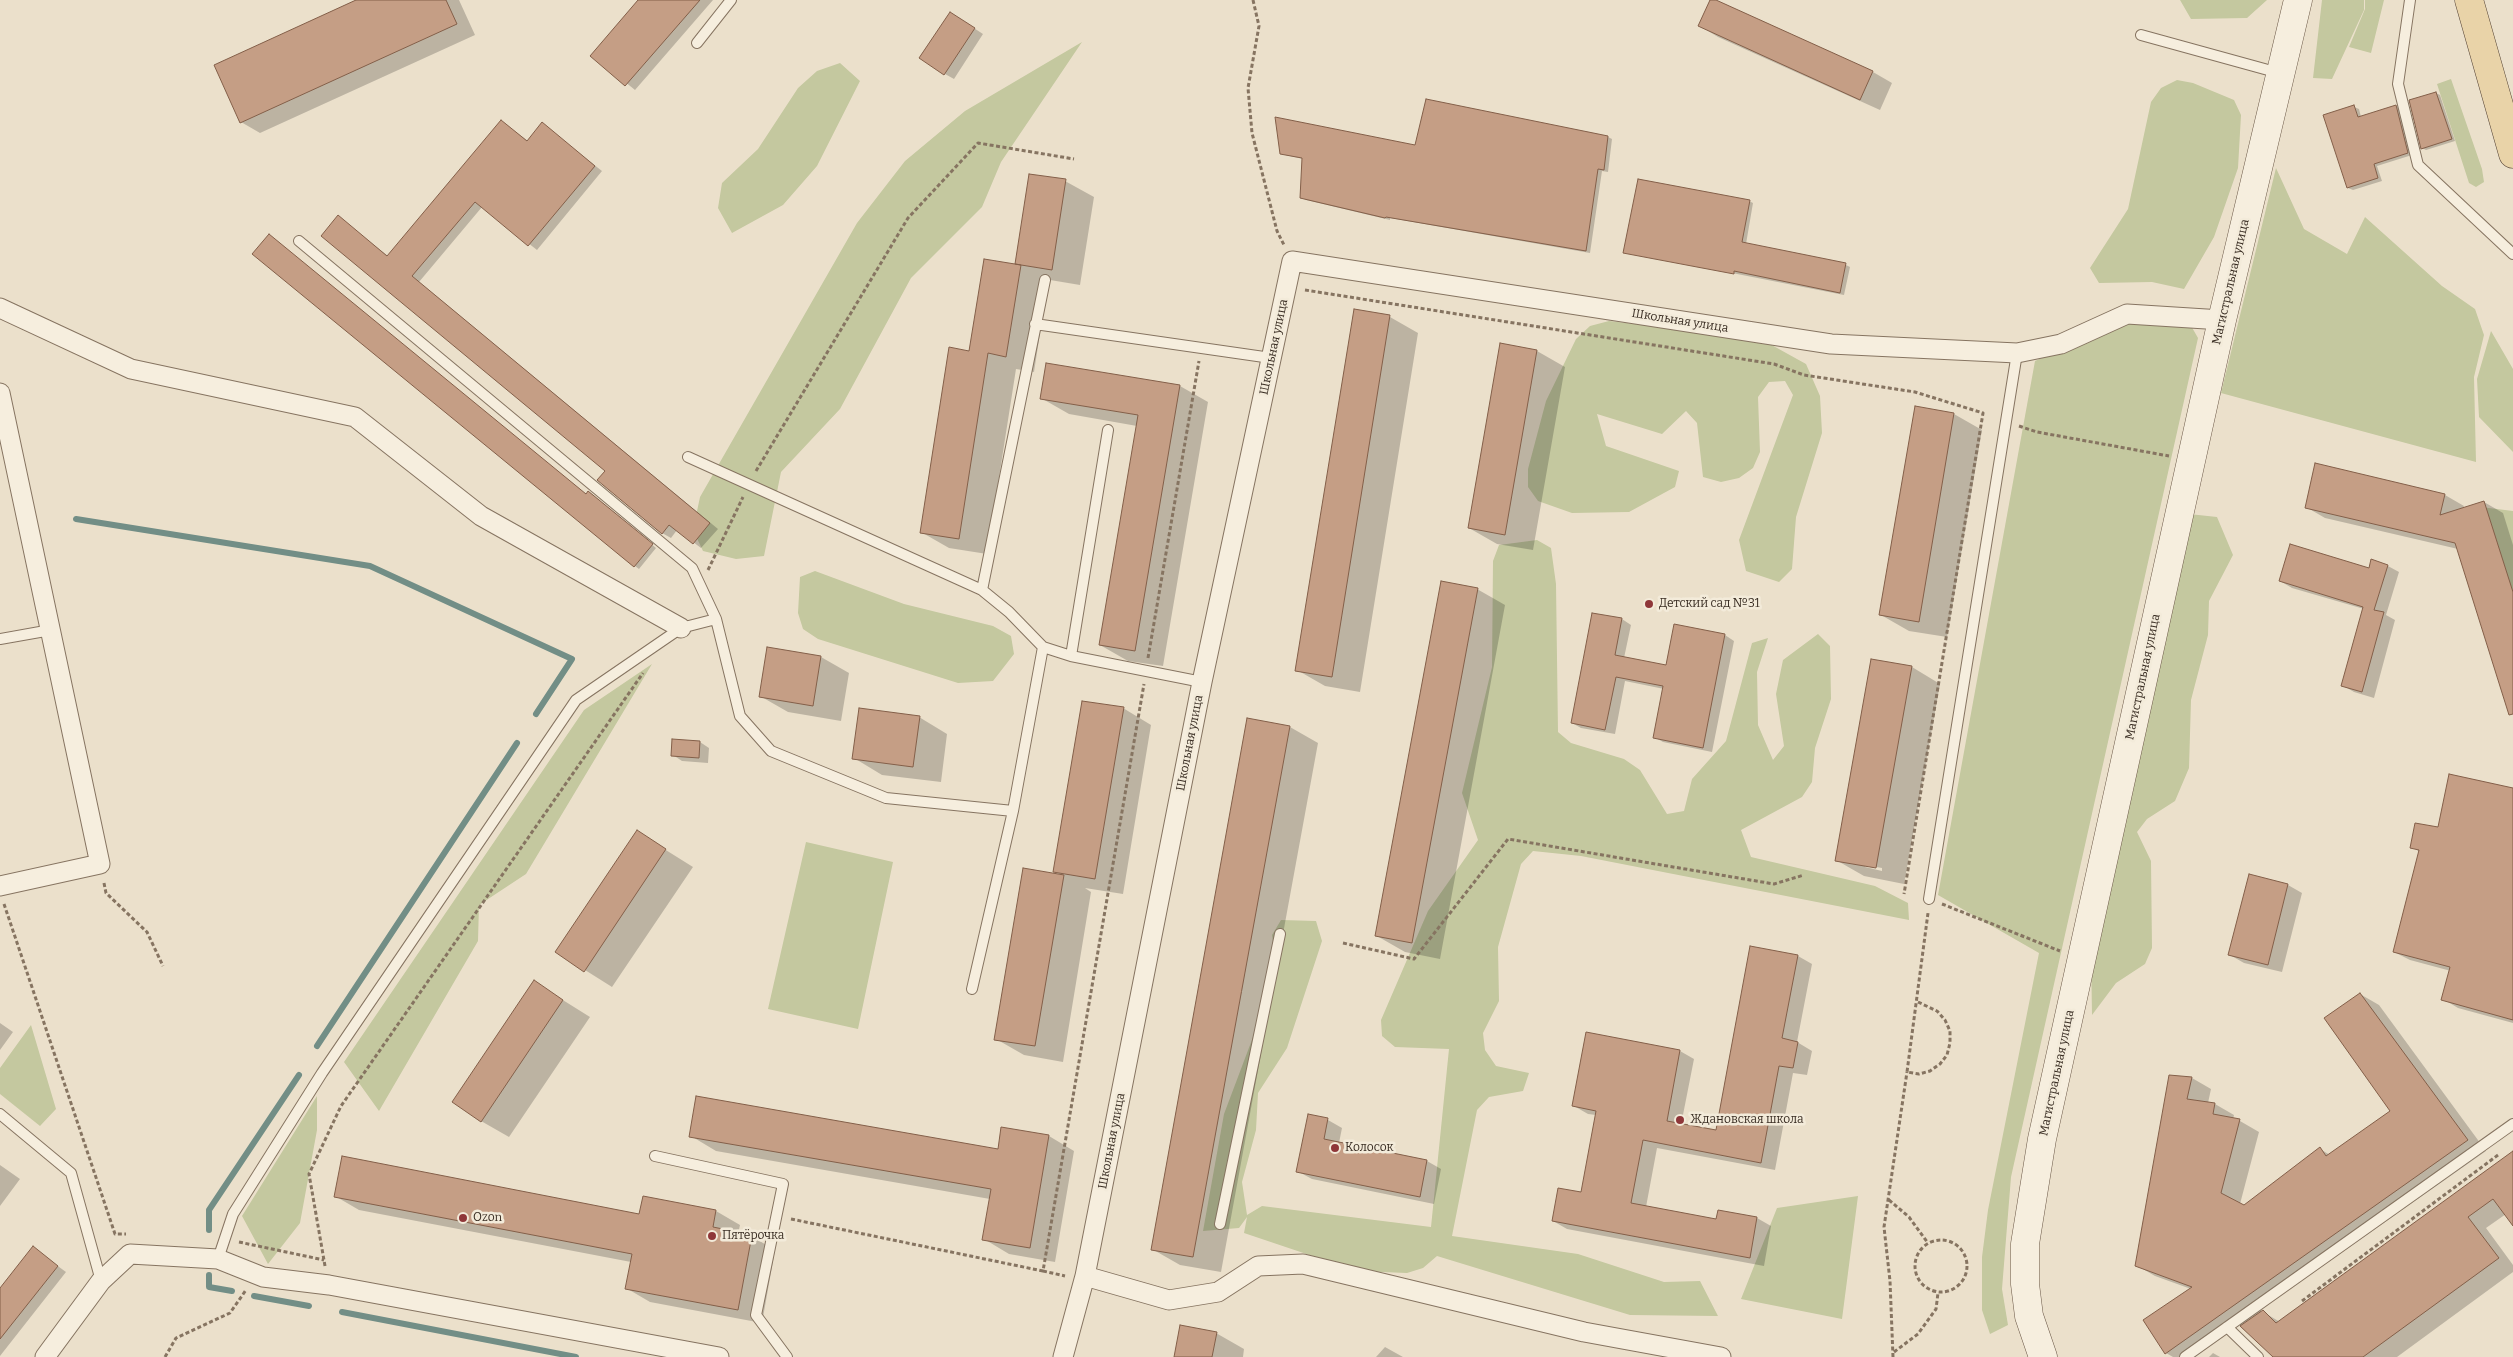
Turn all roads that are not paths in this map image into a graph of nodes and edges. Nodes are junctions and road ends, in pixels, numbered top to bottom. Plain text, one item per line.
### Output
1 (731, 0) edge
2 (2298, 0) edge
3 (2410, 0) edge
4 (2468, 0) edge
5 (2141, 35) dead end
6 (697, 43) dead end
7 (2280, 74) junction
8 (2513, 154) edge
9 (299, 241) dead end
10 (2513, 254) edge
11 (1045, 280) dead end
12 (0, 308) edge
13 (2222, 320) junction
14 (1034, 324) junction
15 (2017, 353) junction
16 (1272, 358) junction
17 (0, 393) edge
18 (1108, 430) dead end
19 (688, 457) dead end
20 (982, 590) junction
21 (716, 619) junction
22 (681, 628) junction
23 (51, 630) junction
24 (0, 640) edge
25 (1043, 647) junction
26 (1071, 656) junction
27 (1202, 682) junction
28 (1013, 811) junction
29 (1, 892) edge
30 (1929, 899) road end
31 (1280, 934) dead end
32 (972, 989) dead end
33 (0, 1114) edge
34 (2513, 1124) edge
35 (655, 1156) dead end
36 (1220, 1224) dead end
37 (218, 1259) junction
38 (1085, 1276) junction
39 (101, 1281) junction
40 (2227, 1327) junction
41 (44, 1357) edge
42 (719, 1357) edge
43 (787, 1357) edge
44 (1063, 1357) edge
45 (1721, 1357) edge
46 (2043, 1357) edge
47 (2185, 1357) edge
48 (2258, 1357) edge

1 - 6 lane
2 - 7 street, Магистральная улица
3 - 10 lane
4 - 8 main road
5 - 7 lane
7 - 13 street, Магистральная улица
9 - 21 lane
11 - 14 lane
12 - 22 street
13 - 15 street, Школьная улица
13 - 46 street, Магистральная улица
14 - 16 lane
14 - 20 lane
15 - 16 street, Школьная улица
15 - 30 lane
16 - 27 street, Школьная улица
17 - 23 street
18 - 26 lane
19 - 20 lane
20 - 25 lane
21 - 22 lane
21 - 28 lane
22 - 37 lane
23 - 24 lane
23 - 29 street
25 - 26 lane
25 - 28 lane
26 - 27 lane
27 - 38 street, Школьная улица
28 - 32 lane
31 - 36 lane
33 - 39 lane
34 - 40 lane
35 - 43 lane
37 - 39 street
37 - 42 street
38 - 44 street, Школьная улица
38 - 45 street
39 - 41 street
40 - 47 lane
40 - 48 lane

